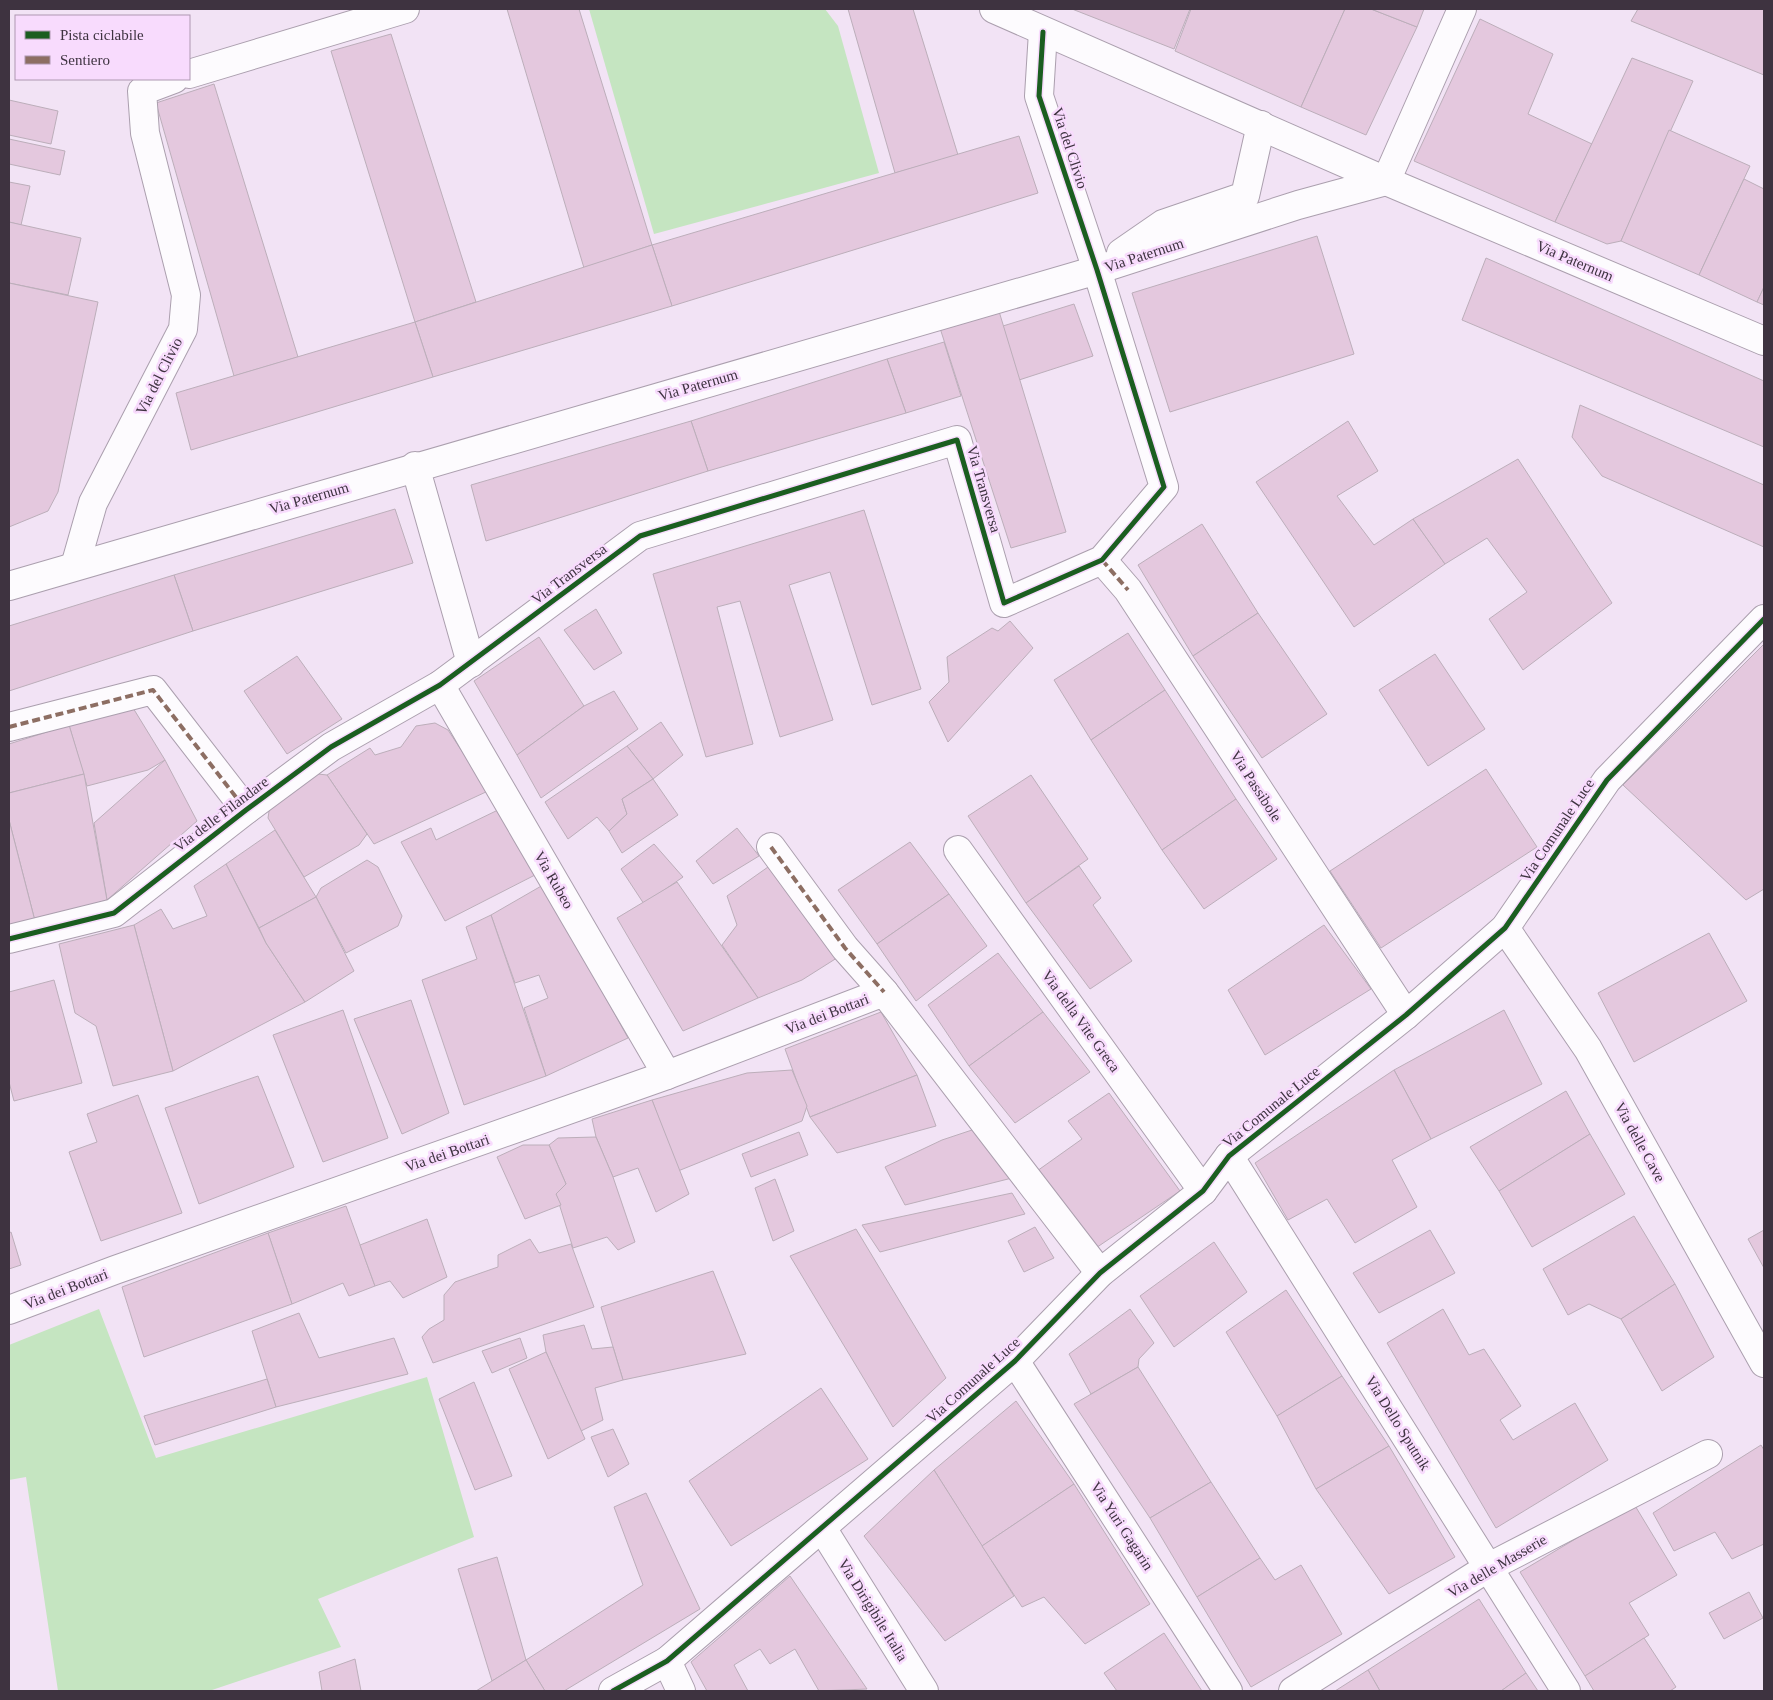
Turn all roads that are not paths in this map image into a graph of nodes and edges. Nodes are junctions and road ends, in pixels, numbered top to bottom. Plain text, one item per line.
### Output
1 (405, 9) edge
2 (994, 9) edge
3 (1462, 9) edge
4 (1043, 32) junction
5 (190, 74) edge
6 (171, 80) edge
7 (1261, 125) junction
8 (1386, 180) junction
9 (1247, 192) junction
10 (1298, 206) junction
11 (1097, 270) junction
12 (1764, 342) edge
13 (415, 466) junction
14 (1102, 560) junction
15 (75, 566) junction
16 (9, 586) edge
17 (1764, 619) edge
18 (471, 663) junction
19 (440, 685) junction
20 (9, 727) edge
21 (246, 810) junction
22 (771, 847) dead end
23 (958, 850) dead end
24 (1505, 928) junction
25 (9, 939) edge
26 (884, 992) junction
27 (1406, 1014) junction
28 (667, 1075) junction
29 (1229, 1156) junction
30 (1203, 1191) junction
31 (1100, 1273) junction
32 (9, 1310) edge
33 (1015, 1361) junction
34 (1764, 1363) edge
35 (1708, 1454) dead end
36 (822, 1528) junction
37 (1489, 1567) junction
38 (667, 1661) junction
39 (614, 1691) edge
40 (681, 1691) edge
41 (924, 1691) edge
42 (1228, 1691) edge
43 (1293, 1691) edge
44 (1566, 1691) edge

1 - 5 street
2 - 4 street
3 - 8 street
4 - 7 street
4 - 11 street, Via del Clivio
6 - 15 street, Via del Clivio
7 - 8 street
7 - 9 street
8 - 10 street, Via Paternum
8 - 12 street, Via Paternum
9 - 10 street
9 - 11 street
10 - 11 street, Via Paternum
11 - 13 street, Via Paternum
11 - 14 street, Via Transversa
13 - 15 street, Via Paternum
13 - 18 street
14 - 18 street, Via Transversa
14 - 27 street, Via Passibole
15 - 16 street, Via Paternum
17 - 24 street, Via Comunale Luce
18 - 19 street, Via Transversa
19 - 21 street, Via delle Filandare
19 - 28 street, Via Rubeo
20 - 21 street, Via delle Filandare
21 - 25 street, Via delle Filandare
22 - 26 street, Via dei Bottari
23 - 30 street, Via della Vite Greca
24 - 27 street, Via Comunale Luce
24 - 34 street, Via delle Cave
26 - 28 street, Via dei Bottari
26 - 31 street, Via dei Bottari
27 - 29 street, Via Comunale Luce
28 - 32 street, Via dei Bottari
29 - 30 street, Via Comunale Luce
29 - 37 street, Via Dello Sputnik
30 - 31 street, Via Comunale Luce
31 - 33 street, Via Comunale Luce
33 - 36 street, Via Comunale Luce
33 - 42 street, Via Yuri Gagarin
35 - 37 street, Via delle Masserie
36 - 38 street, Via Comunale Luce
36 - 41 street, Via Dirigibile Italia
37 - 43 street, Via delle Masserie
37 - 44 street, Via Dello Sputnik
38 - 39 street, Via Comunale Luce
38 - 40 street

